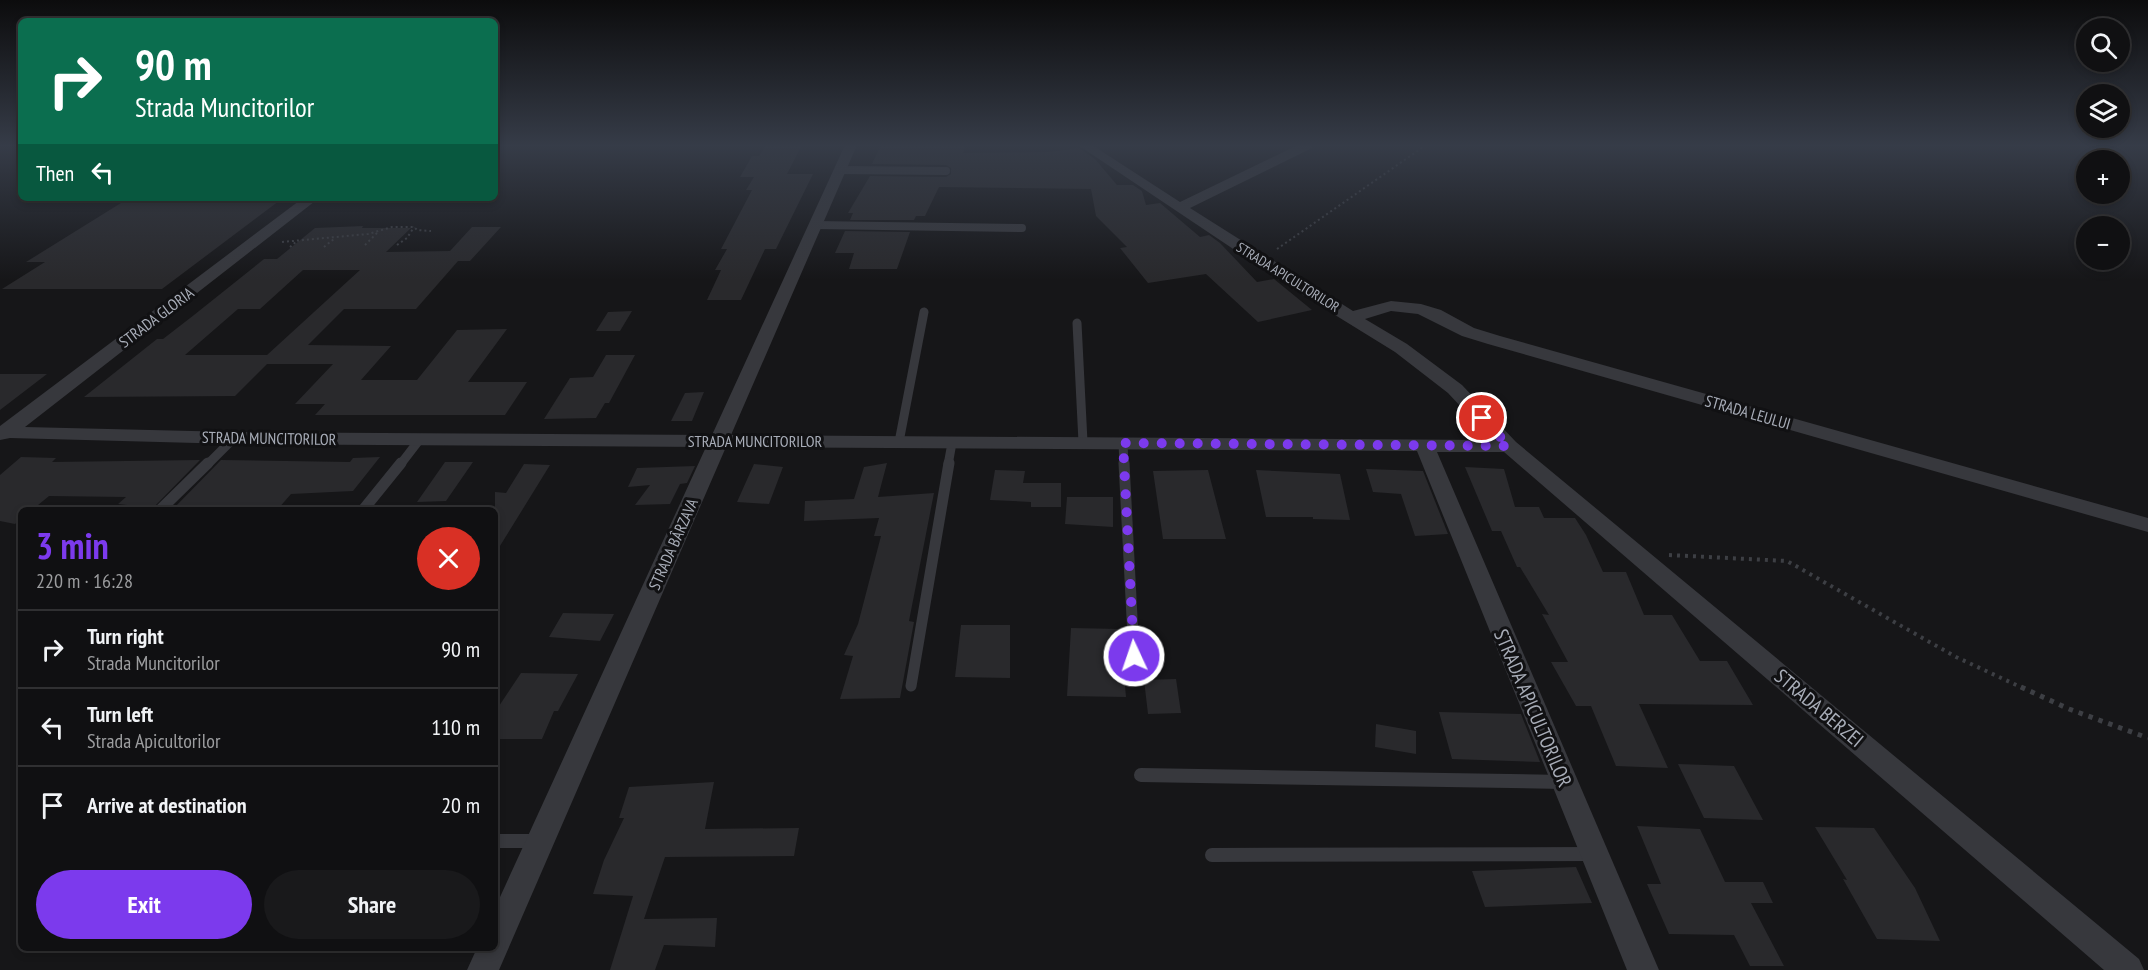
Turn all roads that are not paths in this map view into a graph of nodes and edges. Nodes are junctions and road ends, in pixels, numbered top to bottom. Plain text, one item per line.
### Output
1 (831, 190) edge
2 (1155, 190) edge
3 (1215, 190) edge
4 (308, 201) edge
5 (1181, 207) junction
6 (815, 225) junction
7 (1022, 228) dead end
8 (924, 312) dead end
9 (1351, 317) junction
10 (1077, 323) dead end
11 (2, 434) edge
12 (234, 438) junction
13 (420, 439) junction
14 (719, 441) junction
15 (899, 442) junction
16 (1083, 442) junction
17 (952, 443) junction
18 (1123, 443) junction
19 (1424, 445) junction
20 (1509, 446) junction
21 (163, 507) edge
22 (365, 507) edge
23 (2148, 525) edge
24 (1134, 656) dead end
25 (910, 687) dead end
26 (1141, 775) dead end
27 (1564, 782) junction
28 (498, 841) edge
29 (540, 842) junction
30 (1594, 854) junction
31 (1212, 855) dead end
32 (498, 936) edge
33 (492, 951) edge
34 (483, 970) edge
35 (1643, 970) edge
36 (2128, 970) edge

1 - 6 street, STRADA BÂRZAVA
2 - 5 street, STRADA APICULTORILOR
3 - 5 street
4 - 11 street, STRADA GLORIA
5 - 9 street, STRADA APICULTORILOR
6 - 7 lane
6 - 14 street, STRADA BÂRZAVA
8 - 15 lane
9 - 20 street, STRADA APICULTORILOR
9 - 23 street, STRADA LEULUI
10 - 16 lane
11 - 12 street, STRADA MUNCITORILOR
12 - 13 street, STRADA MUNCITORILOR
12 - 21 lane
13 - 14 street, STRADA MUNCITORILOR
13 - 22 lane
14 - 15 street, STRADA MUNCITORILOR
14 - 29 street, STRADA BÂRZAVA
15 - 17 street, STRADA MUNCITORILOR
16 - 17 street, STRADA MUNCITORILOR
16 - 18 street, STRADA MUNCITORILOR
17 - 25 lane
18 - 19 street, STRADA MUNCITORILOR
18 - 24 lane
19 - 20 street, STRADA MUNCITORILOR
19 - 27 street, STRADA APICULTORILOR
20 - 36 street, STRADA BERZEI
26 - 27 lane
27 - 30 street, STRADA APICULTORILOR
28 - 29 lane
29 - 32 street, STRADA BÂRZAVA
30 - 31 lane
30 - 35 street, STRADA APICULTORILOR
33 - 34 street

